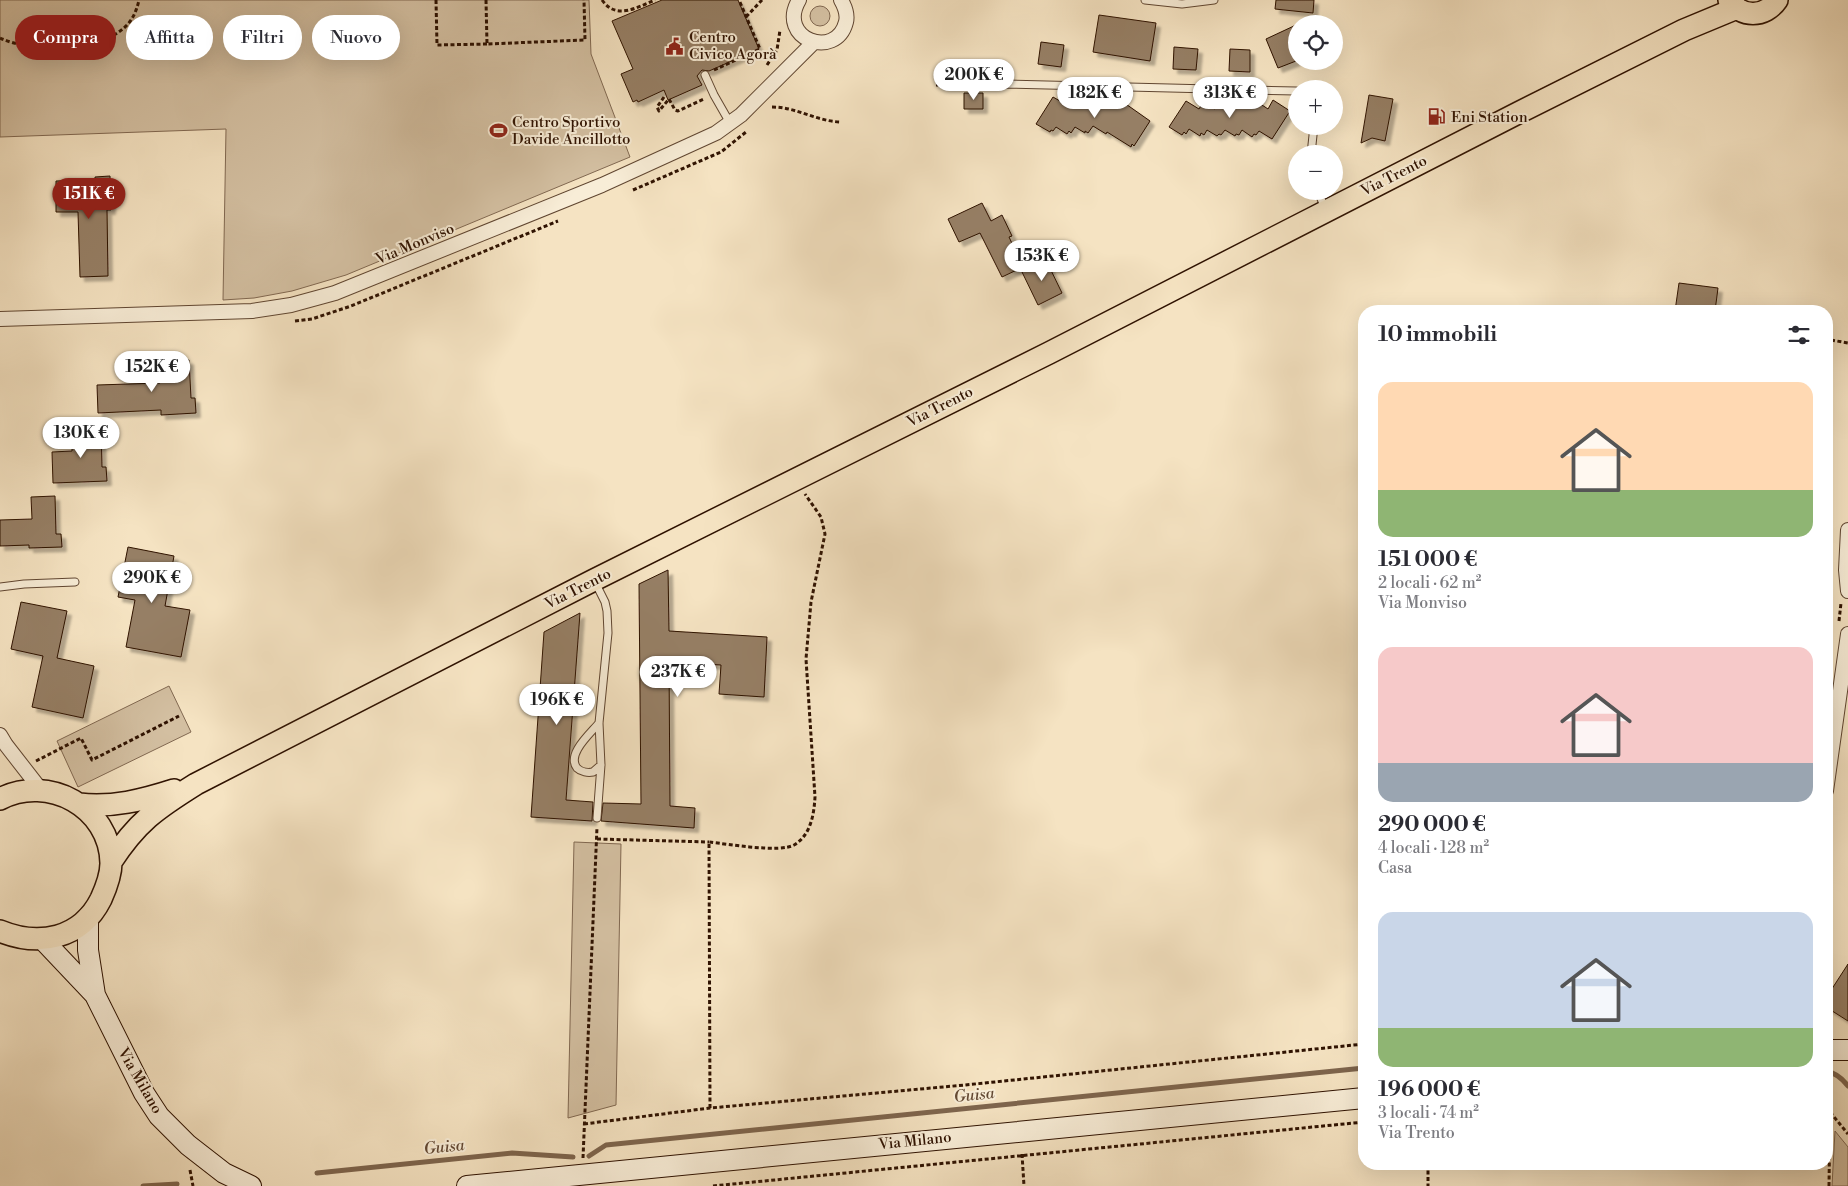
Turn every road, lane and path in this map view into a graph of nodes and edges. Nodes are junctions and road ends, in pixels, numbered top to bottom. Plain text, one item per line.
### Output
1 (139, 0) edge
2 (436, 0) edge
3 (486, 0) edge
4 (584, 0) edge
5 (602, 0) edge
6 (655, 0) edge
7 (739, 0) edge
8 (762, 0) edge
9 (799, 0) edge
10 (841, 0) edge
11 (1144, 0) edge
12 (1214, 0) edge
13 (1777, 0) edge
14 (1729, 3) edge
15 (486, 11) junction
16 (480, 12) dead end
17 (746, 16) junction
18 (780, 23) dead end
19 (0, 38) edge
20 (808, 40) junction
21 (488, 44) junction
22 (765, 68) dead end
23 (705, 74) joint
24 (936, 85) dead end
25 (968, 85) joint
26 (1288, 91) edge
27 (714, 95) junction
28 (664, 97) dead end
29 (772, 107) dead end
30 (840, 122) dead end
31 (731, 123) junction
32 (1321, 200) edge
33 (1326, 212) junction
34 (0, 319) edge
35 (1833, 340) edge
36 (1848, 343) edge
37 (795, 480) junction
38 (1848, 530) edge
39 (594, 580) junction
40 (75, 582) dead end
41 (0, 587) edge
42 (1848, 591) edge
43 (1848, 634) edge
44 (179, 716) dead end
45 (599, 723) junction
46 (0, 735) edge
47 (1833, 741) edge
48 (36, 761) dead end
49 (601, 765) junction
50 (42, 790) junction
51 (0, 799) edge
52 (158, 802) junction
53 (79, 804) junction
54 (597, 818) joint
55 (597, 839) junction
56 (709, 842) junction
57 (111, 862) junction
58 (88, 917) junction
59 (0, 931) edge
60 (42, 939) junction
61 (96, 995) junction
62 (1358, 1045) edge
63 (1833, 1050) edge
64 (1848, 1050) edge
65 (1358, 1099) edge
66 (710, 1108) junction
67 (1833, 1114) edge
68 (1358, 1123) edge
69 (584, 1124) junction
70 (1020, 1131) junction
71 (1848, 1134) edge
72 (1022, 1155) junction
73 (1428, 1170) edge
74 (1829, 1170) edge
75 (580, 1175) junction
76 (241, 1184) edge
77 (467, 1186) edge
78 (713, 1186) edge
79 (1024, 1186) edge
80 (1428, 1186) edge
81 (1829, 1186) edge

1 - 19 path
2 - 21 path
3 - 15 path
4 - 21 path
5 - 6 path
7 - 17 path
8 - 17 path
9 - 20 street
10 - 20 street
11 - 12 lane
13 - 14 main road
14 - 33 main road, Via Trento
15 - 16 path
15 - 21 path
17 - 23 path
18 - 22 path
20 - 31 street, Via Monviso
23 - 27 lane
24 - 25 path
25 - 26 lane
27 - 28 path
27 - 31 lane
29 - 30 path
31 - 34 street, Via Monviso
32 - 33 lane
33 - 37 main road, Via Trento
35 - 36 path
37 - 39 main road, Via Trento
37 - 56 path
38 - 42 street
39 - 45 lane
39 - 52 main road, Via Trento
40 - 41 lane
43 - 47 street
44 - 48 path
45 - 49 lane
45 - 49 lane
46 - 50 street
49 - 54 lane
50 - 51 main road
50 - 53 main road
52 - 53 main road
52 - 57 main road
53 - 57 main road
54 - 55 path
55 - 56 path
55 - 69 path
56 - 66 path
57 - 58 main road
58 - 60 main road
58 - 61 street
59 - 60 main road
60 - 61 street
61 - 76 street, Via Milano
62 - 66 path
63 - 64 street
65 - 70 street, Via Milano
66 - 69 path
67 - 71 path
68 - 72 path
69 - 75 path
70 - 72 path
70 - 75 street, Via Milano
72 - 78 path
72 - 79 path
73 - 80 path
74 - 81 path
75 - 77 street, Via Milano

